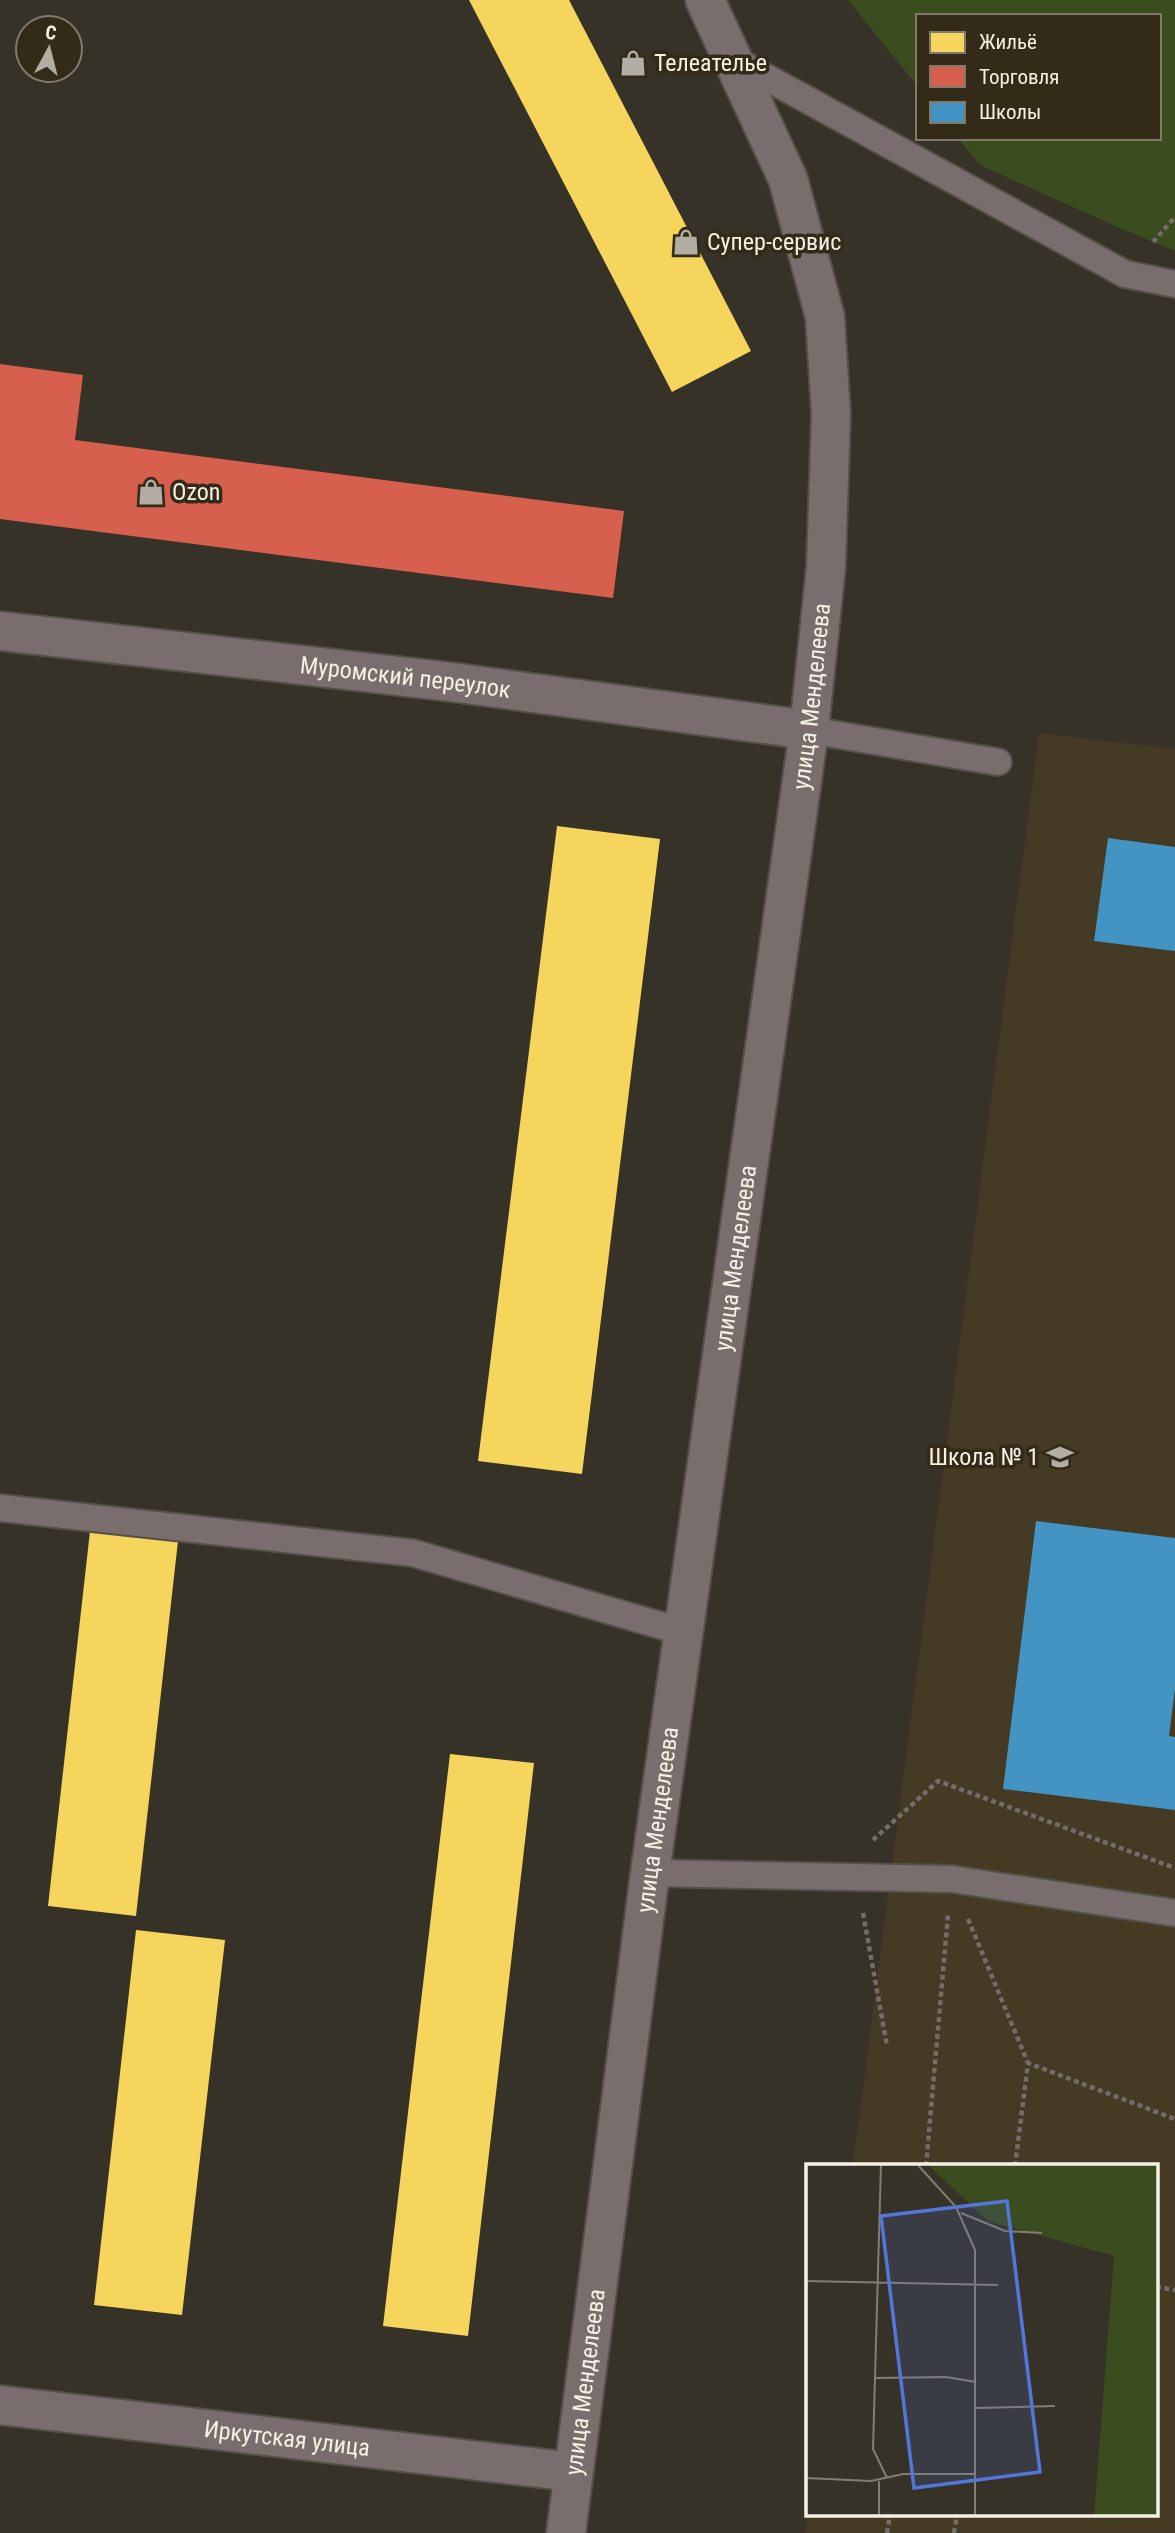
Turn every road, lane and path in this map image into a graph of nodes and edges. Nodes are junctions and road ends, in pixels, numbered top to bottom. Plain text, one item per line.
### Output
1 (705, 0) edge
2 (732, 58) junction
3 (1175, 284) edge
4 (0, 631) edge
5 (810, 730) junction
6 (998, 762) dead end
7 (0, 1508) edge
8 (683, 1632) junction
9 (650, 1873) junction
10 (952, 1879) junction
11 (1175, 1913) edge
12 (1028, 2063) junction
13 (1175, 2119) edge
14 (926, 2164) edge
15 (1015, 2164) edge
16 (0, 2405) edge
17 (573, 2472) junction
18 (566, 2533) edge

1 - 2 street, улица Менделеева
2 - 3 lane
2 - 5 street, улица Менделеева
4 - 5 street, Муромский переулок
5 - 6 lane
5 - 8 street, улица Менделеева
7 - 8 lane
8 - 9 street, улица Менделеева
9 - 10 lane
9 - 17 street, улица Менделеева
10 - 11 lane
10 - 12 path
10 - 14 path
12 - 13 path
12 - 15 path
16 - 17 street, Иркутская улица
17 - 18 street, улица Менделеева

